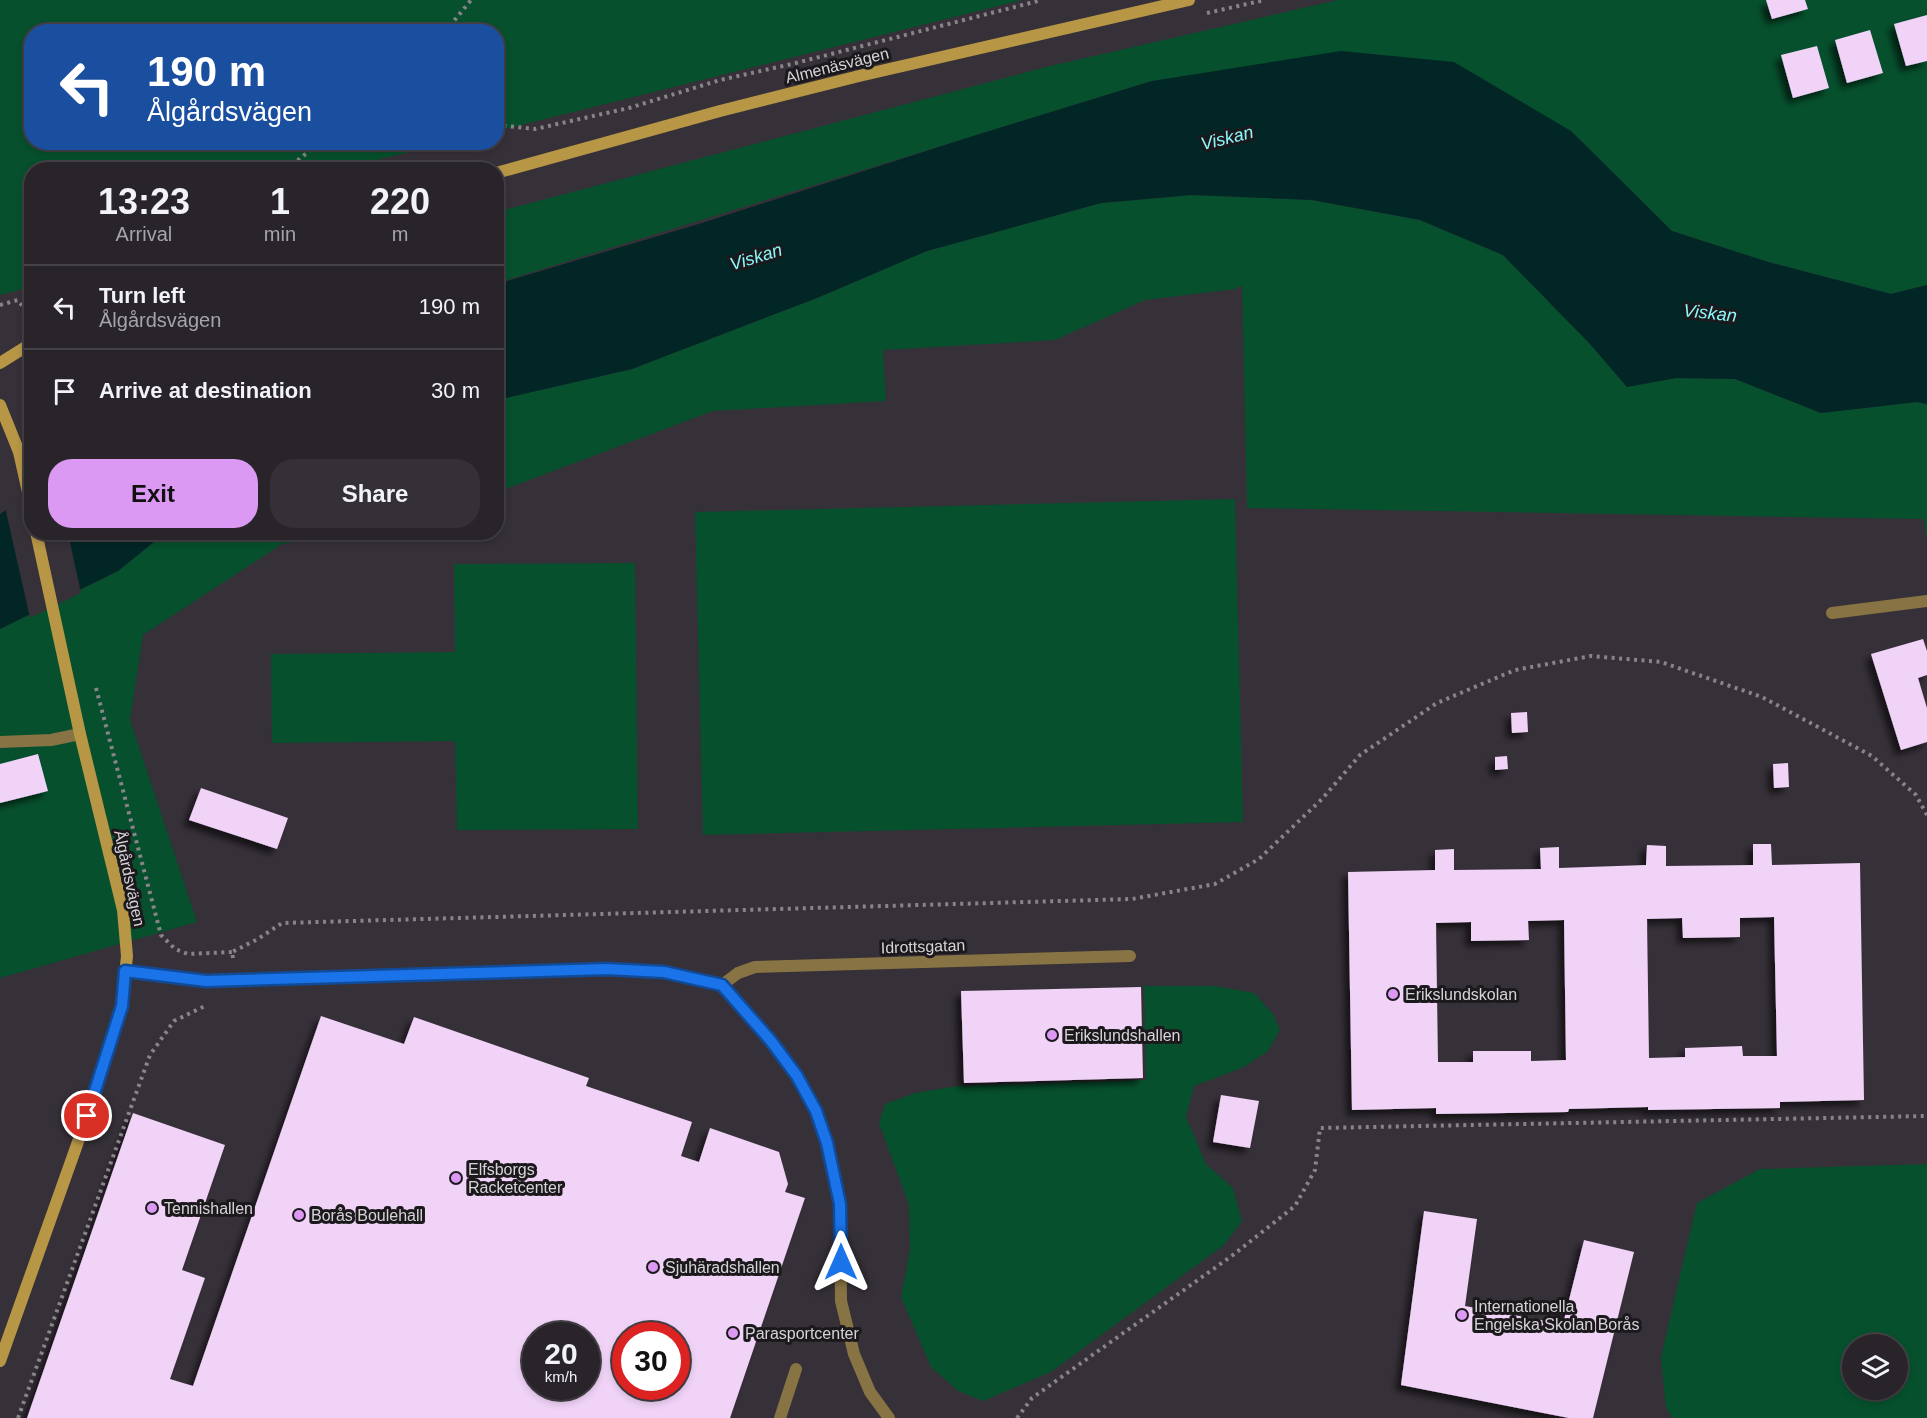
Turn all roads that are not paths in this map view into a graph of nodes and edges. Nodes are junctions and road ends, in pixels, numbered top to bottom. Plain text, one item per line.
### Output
1 (1189, 0) edge
2 (504, 171) edge
3 (24, 348) edge
4 (0, 363) edge
5 (0, 405) edge
6 (24, 474) edge
7 (38, 540) edge
8 (1927, 601) edge
9 (1832, 613) dead end
10 (80, 734) junction
11 (0, 742) edge
12 (1130, 956) dead end
13 (125, 971) junction
14 (722, 985) junction
15 (0, 1361) edge
16 (796, 1369) dead end
17 (780, 1418) edge
18 (889, 1418) edge

1 - 2 street, Almenäsvägen
3 - 4 street
5 - 6 street
7 - 10 street, Ålgårdsvägen
8 - 9 street
10 - 11 street
10 - 13 street, Ålgårdsvägen
12 - 14 street, Idrottsgatan
13 - 14 street
13 - 15 street, Ålgårdsvägen
14 - 18 street
16 - 17 street

